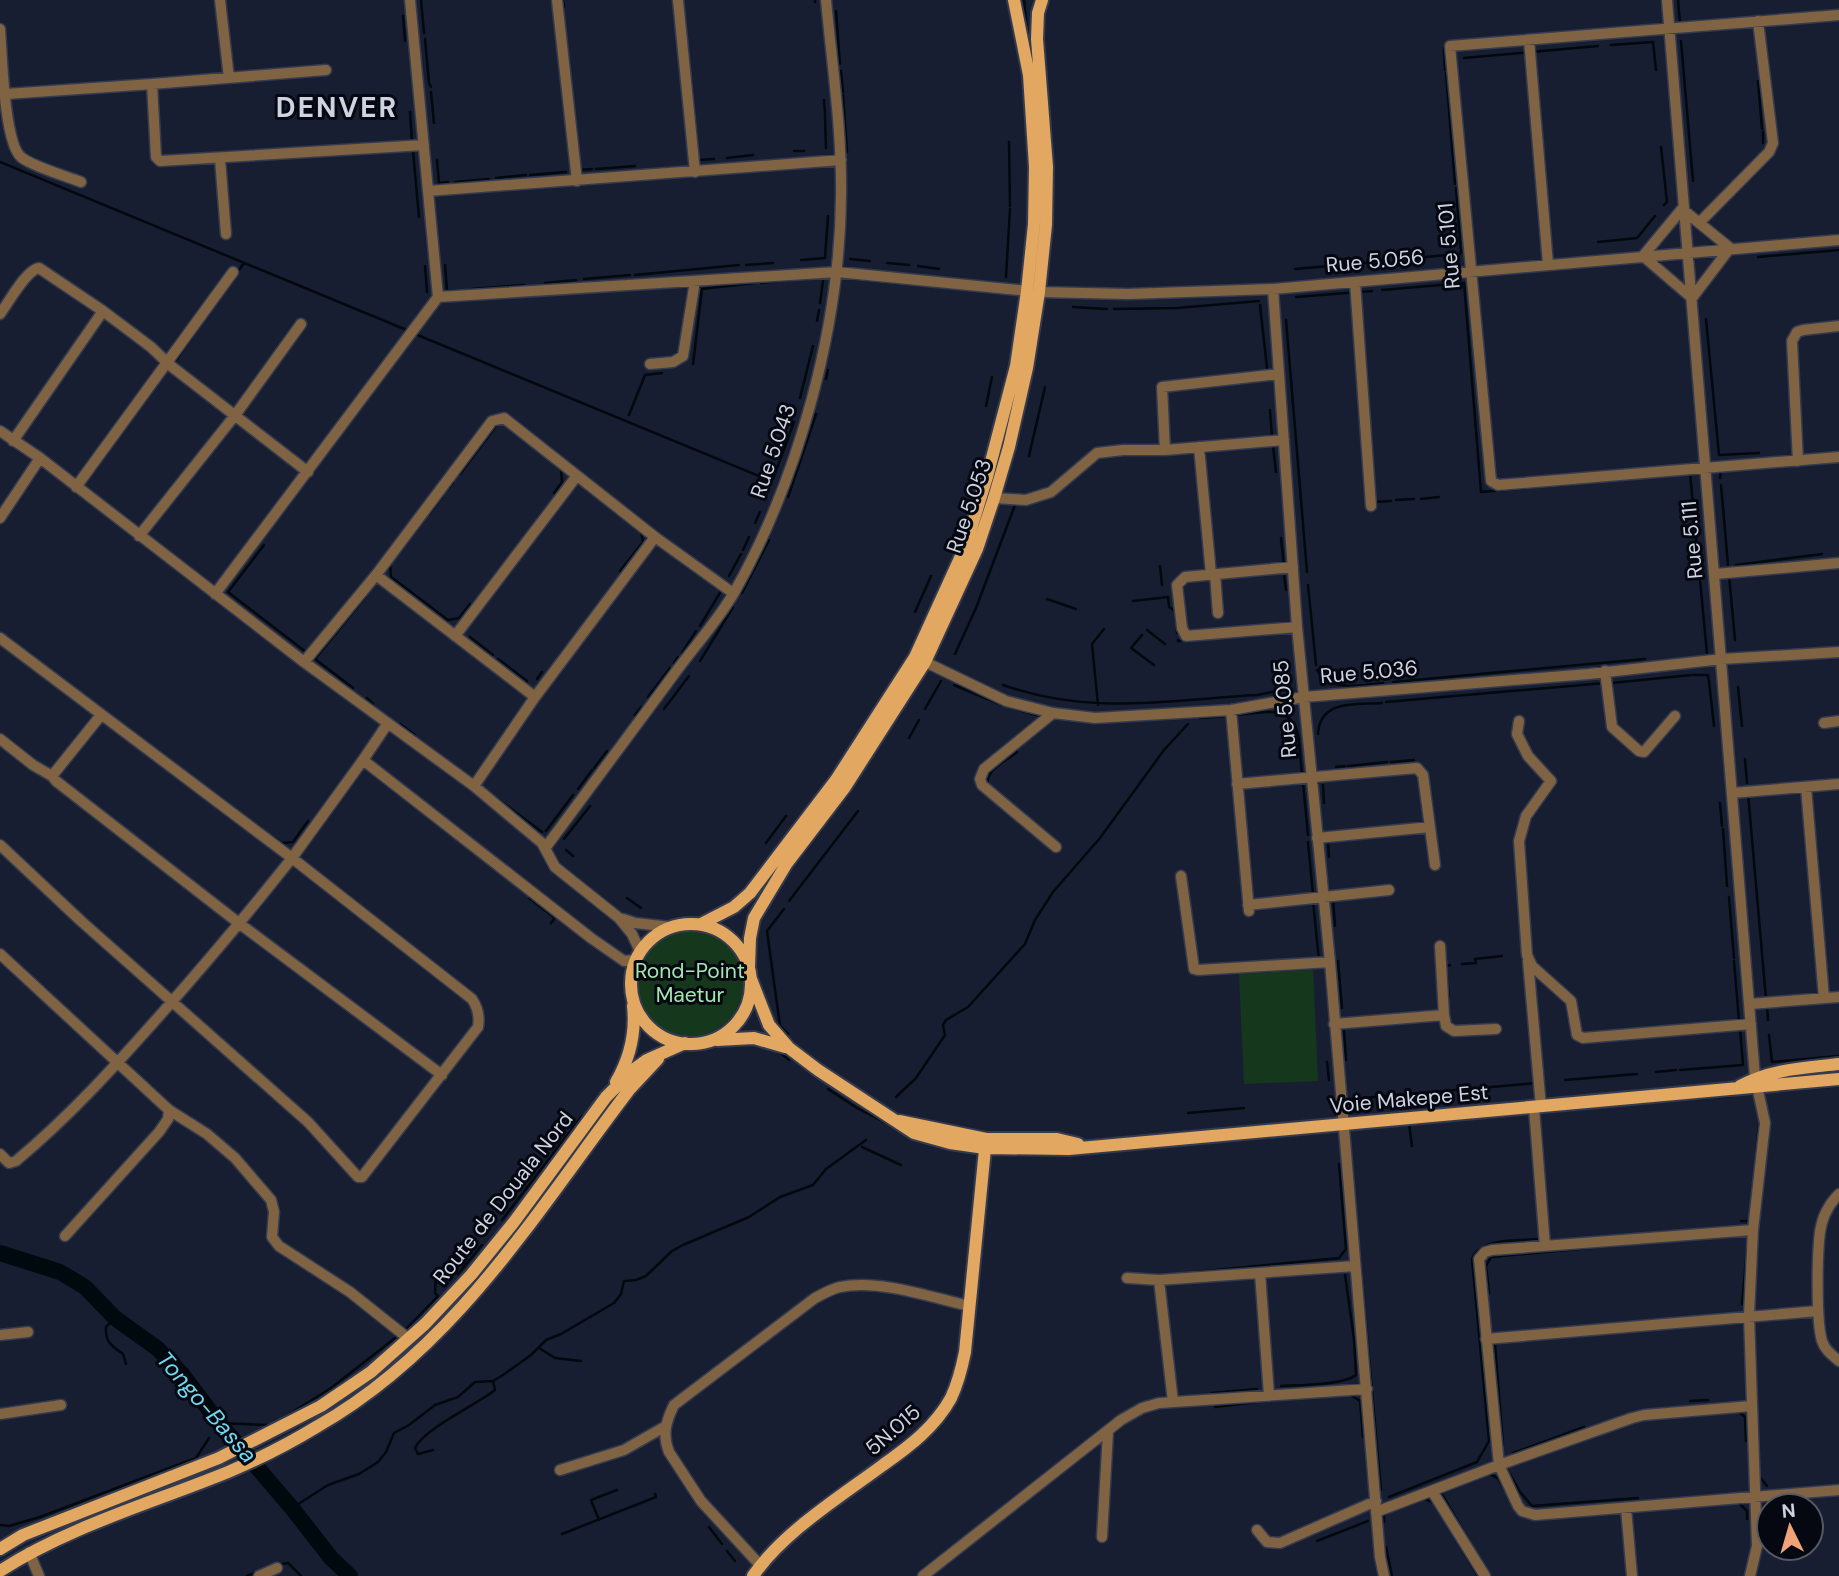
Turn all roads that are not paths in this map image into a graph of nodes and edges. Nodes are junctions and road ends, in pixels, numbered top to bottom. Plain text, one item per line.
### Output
1 (220, 0) edge
2 (410, 0) edge
3 (557, 0) edge
4 (678, 0) edge
5 (826, 0) edge
6 (1014, 0) edge
7 (1042, 0) edge
8 (1667, 0) edge
9 (1839, 15) edge
10 (1758, 21) junction
11 (1670, 28) junction
12 (0, 29) edge
13 (1529, 40) junction
14 (326, 70) dead end
15 (229, 78) junction
16 (152, 84) junction
17 (6, 93) junction
18 (424, 145) junction
19 (220, 159) junction
20 (841, 160) junction
21 (695, 172) junction
22 (577, 181) junction
23 (81, 182) dead end
24 (428, 191) junction
25 (1682, 209) junction
26 (1699, 223) junction
27 (226, 234) dead end
28 (1839, 240) edge
29 (1730, 248) junction
30 (1687, 252) junction
31 (1643, 256) junction
32 (1548, 264) junction
33 (1471, 271) junction
34 (233, 272) dead end
35 (837, 272) junction
36 (695, 281) junction
37 (1355, 282) junction
38 (1273, 289) junction
39 (1033, 292) junction
40 (438, 297) junction
41 (1692, 298) junction
42 (103, 311) junction
43 (0, 314) edge
44 (301, 324) dead end
45 (1839, 326) edge
46 (166, 361) junction
47 (650, 364) dead end
48 (1279, 374) junction
49 (236, 414) junction
50 (0, 431) edge
51 (1284, 440) junction
52 (13, 441) junction
53 (1199, 447) junction
54 (1165, 450) junction
55 (1839, 457) edge
56 (40, 458) junction
57 (1798, 461) junction
58 (1704, 468) junction
59 (308, 472) junction
60 (576, 477) junction
61 (76, 487) junction
62 (994, 498) junction
63 (1371, 506) dead end
64 (0, 518) edge
65 (139, 536) junction
66 (654, 537) junction
67 (1839, 563) edge
68 (1293, 567) junction
69 (1213, 574) junction
70 (1715, 574) junction
71 (376, 575) junction
72 (733, 593) junction
73 (215, 594) junction
74 (1219, 613) dead end
75 (1297, 627) junction
76 (455, 636) junction
77 (0, 638) edge
78 (1839, 652) edge
79 (1722, 659) junction
80 (920, 660) junction
81 (304, 663) junction
82 (1605, 671) junction
83 (535, 697) junction
84 (1304, 697) junction
85 (1231, 710) junction
86 (1053, 713) junction
87 (101, 715) junction
88 (1675, 716) dead end
89 (1519, 720) dead end
90 (1839, 721) edge
91 (388, 723) junction
92 (1824, 723) dead end
93 (0, 739) edge
94 (363, 760) junction
95 (52, 776) junction
96 (1311, 778) junction
97 (1237, 784) junction
98 (1839, 785) edge
99 (474, 786) junction
100 (1806, 787) junction
101 (1732, 793) junction
102 (1430, 827) junction
103 (1317, 838) junction
104 (0, 845) edge
105 (546, 847) junction
106 (1056, 847) dead end
107 (292, 858) junction
108 (1435, 865) dead end
109 (1181, 876) dead end
110 (1389, 890) dead end
111 (1323, 897) junction
112 (619, 918) junction
113 (240, 924) junction
114 (701, 924) junction
115 (671, 927) junction
116 (1440, 946) dead end
117 (0, 954) edge
118 (638, 955) junction
119 (1528, 961) junction
120 (1330, 962) junction
121 (750, 973) junction
122 (1839, 997) edge
123 (1825, 998) junction
124 (172, 1001) junction
125 (633, 1001) junction
126 (1750, 1004) junction
127 (1444, 1016) junction
128 (1334, 1024) junction
129 (1751, 1024) junction
130 (1496, 1029) dead end
131 (707, 1041) junction
132 (685, 1043) junction
133 (789, 1048) junction
134 (665, 1051) junction
135 (117, 1063) junction
136 (1839, 1064) edge
137 (442, 1075) junction
138 (1839, 1079) edge
139 (1756, 1082) junction
140 (606, 1097) junction
141 (1537, 1107) junction
142 (169, 1110) junction
143 (1343, 1124) junction
144 (986, 1143) junction
145 (0, 1154) edge
146 (1839, 1194) edge
147 (1753, 1230) junction
148 (65, 1236) dead end
149 (1545, 1246) junction
150 (1355, 1266) junction
151 (1260, 1273) junction
152 (1127, 1278) dead end
153 (1159, 1280) junction
154 (969, 1306) junction
155 (1818, 1311) junction
156 (1749, 1316) junction
157 (28, 1332) dead end
158 (0, 1335) edge
159 (409, 1339) junction
160 (1486, 1339) junction
161 (1839, 1361) edge
162 (1367, 1389) junction
163 (1269, 1395) junction
164 (1173, 1402) junction
165 (61, 1405) dead end
166 (1751, 1406) junction
167 (0, 1414) edge
168 (666, 1426) junction
169 (1108, 1432) junction
170 (1499, 1465) junction
171 (560, 1470) dead end
172 (146, 1488) junction
173 (1839, 1490) edge
174 (1432, 1491) junction
175 (1756, 1492) edge
176 (1811, 1492) edge
177 (1755, 1496) edge
178 (151, 1502) junction
179 (1376, 1506) junction
180 (1626, 1508) junction
181 (1257, 1530) dead end
182 (23, 1535) junction
183 (0, 1536) edge
184 (1102, 1537) dead end
185 (0, 1549) edge
186 (29, 1552) junction
187 (1755, 1556) edge
188 (277, 1568) dead end
189 (0, 1570) edge
190 (757, 1571) edge
191 (39, 1576) edge
192 (259, 1576) edge
193 (923, 1576) edge
194 (1384, 1576) edge
195 (1485, 1576) edge
196 (1632, 1576) edge
197 (1751, 1576) edge

1 - 15 street
2 - 18 street
3 - 22 street
4 - 21 street
5 - 20 street, Rue 5.043
6 - 39 main road, Rue 5.053
7 - 39 main road, Rue 5.053
8 - 11 street, Rue 5.111
9 - 10 street, Rue 5.101
10 - 11 street, Rue 5.101
10 - 26 street
11 - 13 street, Rue 5.101
11 - 25 street, Rue 5.111
12 - 17 street
13 - 32 street
13 - 33 street, Rue 5.101
14 - 15 street
15 - 16 street
16 - 17 street
16 - 19 street
17 - 23 street
18 - 19 street
18 - 24 street
19 - 27 street
20 - 21 street
20 - 35 street, Rue 5.043
21 - 22 street
22 - 24 street
24 - 40 street
25 - 26 street
25 - 30 street, Rue 5.111
25 - 31 street
26 - 29 street
28 - 29 street, Rue 5.056
29 - 30 street, Rue 5.056
29 - 41 street
30 - 31 street, Rue 5.056
30 - 41 street, Rue 5.111
31 - 32 street, Rue 5.056
31 - 41 street
32 - 33 street, Rue 5.056
33 - 37 street, Rue 5.056
33 - 58 street, Rue 5.101
34 - 46 street
35 - 36 street, Rue 5.056
35 - 39 street, Rue 5.056
35 - 72 street, Rue 5.043
36 - 40 street, Rue 5.056
36 - 47 street
37 - 38 street, Rue 5.056
37 - 63 street
38 - 39 street, Rue 5.056
38 - 48 street, Rue 5.085
39 - 62 main road, Rue 5.053
39 - 80 main road, Rue 5.053
40 - 59 street
41 - 58 street, Rue 5.111
42 - 43 street
42 - 46 street
42 - 52 street
44 - 49 street
45 - 57 street
46 - 49 street
46 - 61 street
48 - 51 street, Rue 5.085
48 - 54 street
49 - 59 street
49 - 65 street
50 - 52 street
51 - 53 street
51 - 68 street, Rue 5.085
52 - 56 street
53 - 54 street
53 - 69 street
54 - 62 street
55 - 57 street, Rue 5.101
56 - 61 street
56 - 64 street
57 - 58 street, Rue 5.101
58 - 70 street, Rue 5.111
59 - 73 street
60 - 66 street
60 - 71 street
60 - 76 street
61 - 65 street
62 - 80 main road, Rue 5.053
65 - 73 street
66 - 72 street
66 - 83 street
67 - 70 street
68 - 69 street
68 - 75 street, Rue 5.085
69 - 74 street
69 - 75 street
70 - 79 street, Rue 5.111
71 - 76 street
71 - 81 street
72 - 105 street, Rue 5.043
73 - 81 street
75 - 84 street, Rue 5.085
76 - 83 street
77 - 87 street
78 - 79 street, Rue 5.036
79 - 82 street, Rue 5.036
79 - 101 street, Rue 5.111
80 - 86 street, Rue 5.036
80 - 114 main road, Rue 5.053
80 - 121 main road, Rue 5.053
81 - 91 street
82 - 84 street, Rue 5.036
82 - 88 street
83 - 99 street
84 - 85 street, Rue 5.036
84 - 96 street, Rue 5.085
85 - 86 street, Rue 5.036
85 - 97 street
86 - 106 street
87 - 95 street
87 - 107 street
89 - 119 street
90 - 92 street
91 - 94 street
91 - 99 street
93 - 95 street
94 - 107 street
94 - 118 street
95 - 113 street
96 - 97 street
96 - 102 street
96 - 103 street, Rue 5.085
97 - 111 street
98 - 100 street
99 - 105 street
100 - 101 street
100 - 123 street
101 - 126 street, Rue 5.111
102 - 103 street
102 - 108 street
103 - 111 street, Rue 5.085
104 - 124 street
105 - 112 street
107 - 113 street
107 - 137 street
109 - 120 street
110 - 111 street
111 - 120 street, Rue 5.085
112 - 115 street
112 - 118 street
113 - 124 street
113 - 137 street
114 - 115 main road
114 - 121 main road
115 - 118 main road
116 - 127 street
117 - 135 street
118 - 125 main road
119 - 129 street
119 - 141 street
120 - 128 street, Rue 5.085
121 - 131 main road
121 - 133 main road
122 - 123 street
123 - 126 street
124 - 135 street
124 - 137 street
125 - 132 main road
125 - 140 main road
126 - 129 street, Rue 5.111
127 - 128 street
127 - 130 street
128 - 143 street, Rue 5.085
129 - 139 street, Rue 5.111
131 - 132 main road
131 - 133 main road
132 - 134 main road
133 - 144 main road, Voie Makepe Est
134 - 140 main road
134 - 178 main road, Route de Douala Nord
135 - 142 street
135 - 145 street
136 - 139 main road, Voie Makepe Est
138 - 139 main road, Voie Makepe Est
139 - 141 main road, Voie Makepe Est
139 - 147 street, Rue 5.111
140 - 159 main road, Route de Douala Nord
141 - 143 main road, Voie Makepe Est
141 - 149 street
142 - 148 street
142 - 159 street
143 - 144 main road, Voie Makepe Est
143 - 150 street, Rue 5.085
144 - 154 main road, 5N.015
146 - 155 street
147 - 149 street
147 - 156 street, Rue 5.111
149 - 160 street
150 - 151 street
150 - 162 street, Rue 5.085
151 - 153 street
151 - 163 street
152 - 153 street
153 - 164 street
154 - 168 street
154 - 190 main road, 5N.015
155 - 156 street
155 - 161 street
156 - 160 street
156 - 166 street, Rue 5.111
157 - 158 street
159 - 172 main road, Route de Douala Nord
160 - 170 street
162 - 163 street
162 - 179 street, Rue 5.085
163 - 164 street
164 - 169 street
165 - 167 street
166 - 170 street
166 - 175 street, Rue 5.111
168 - 171 street
168 - 190 street
169 - 184 street
169 - 193 street
170 - 174 street
170 - 180 street
172 - 178 main road
172 - 182 main road, Route de Douala Nord
173 - 176 street
174 - 179 street
174 - 195 street
177 - 180 street
178 - 186 main road, Route de Douala Nord
179 - 181 street
179 - 194 street, Rue 5.085
180 - 196 street
182 - 183 main road
182 - 185 main road
186 - 189 main road, Route de Douala Nord
186 - 191 street
187 - 197 street, Rue 5.111
188 - 192 street

